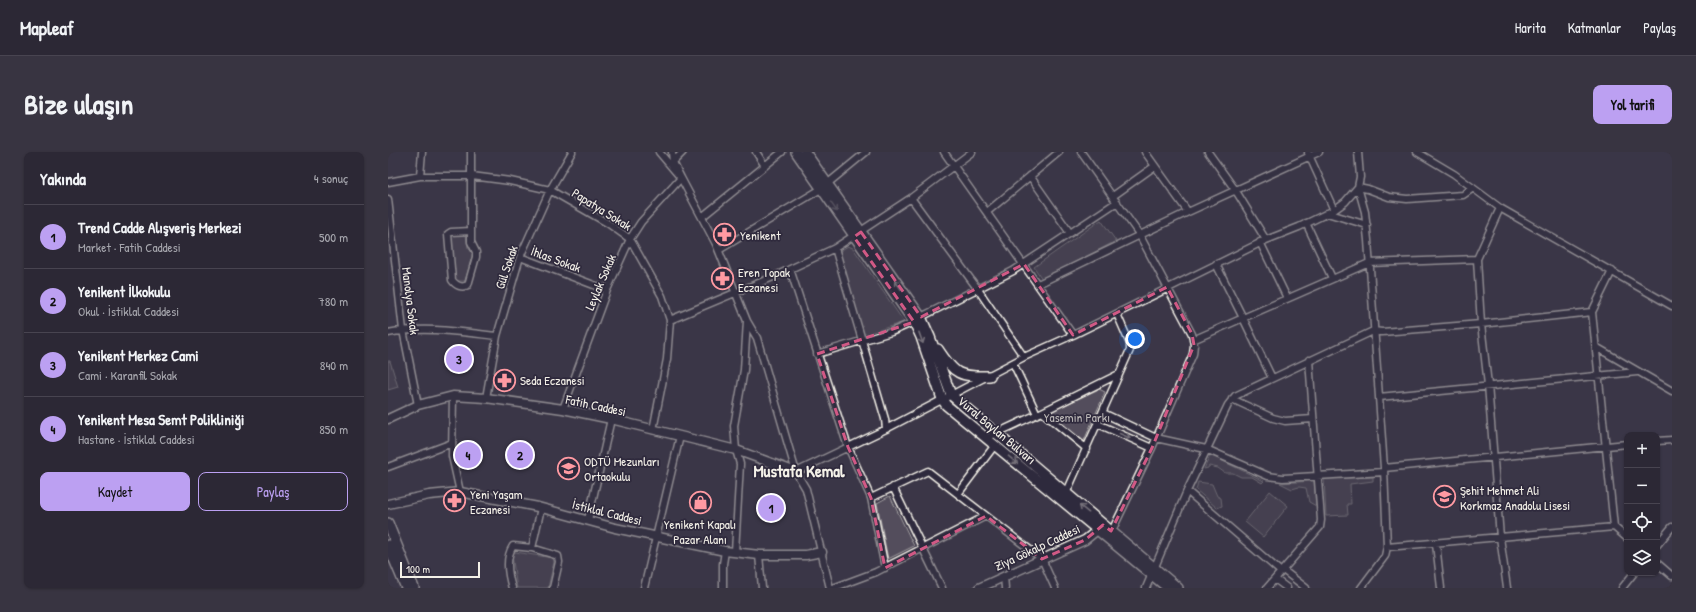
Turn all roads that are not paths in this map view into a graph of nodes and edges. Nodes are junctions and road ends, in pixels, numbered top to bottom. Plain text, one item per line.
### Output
1 (422, 152) edge
2 (471, 152) edge
3 (572, 152) edge
4 (659, 152) edge
5 (672, 152) edge
6 (683, 152) edge
7 (756, 152) edge
8 (782, 152) edge
9 (796, 152) edge
10 (805, 152) edge
11 (944, 152) edge
12 (972, 152) edge
13 (1059, 152) edge
14 (1081, 152) edge
15 (1145, 152) edge
16 (1208, 152) edge
17 (1319, 152) edge
18 (1358, 152) edge
19 (1417, 152) edge
20 (864, 153) edge
21 (1308, 154) edge
22 (673, 162) junction
23 (765, 166) junction
24 (954, 166) junction
25 (1155, 166) junction
26 (420, 176) junction
27 (472, 176) junction
28 (1030, 176) junction
29 (681, 178) junction
30 (388, 182) edge
31 (824, 187) junction
32 (1358, 187) junction
33 (1473, 188) junction
34 (550, 190) junction
35 (1236, 191) junction
36 (1113, 196) junction
37 (911, 198) junction
38 (388, 199) edge
39 (1117, 202) junction
40 (1500, 208) junction
41 (1334, 210) junction
42 (987, 212) junction
43 (1188, 212) junction
44 (1327, 213) junction
45 (702, 217) junction
46 (1306, 224) junction
47 (1366, 225) junction
48 (471, 231) junction
49 (1070, 233) junction
50 (1140, 234) junction
51 (858, 235) junction
52 (630, 239) junction
53 (1263, 241) junction
54 (835, 248) junction
55 (719, 250) junction
56 (520, 258) junction
57 (1477, 259) junction
58 (1369, 263) junction
59 (1024, 264) junction
60 (1216, 264) junction
61 (790, 269) junction
62 (1612, 271) junction
63 (1332, 278) junction
64 (1038, 284) junction
65 (1167, 287) junction
66 (977, 288) junction
67 (607, 290) junction
68 (736, 292) junction
69 (1287, 298) junction
70 (1672, 306) edge
71 (1592, 312) junction
72 (1117, 314) junction
73 (1243, 318) junction
74 (670, 320) junction
75 (917, 320) junction
76 (747, 321) junction
77 (1481, 324) junction
78 (403, 330) junction
79 (1373, 331) junction
80 (388, 333) edge
81 (1073, 335) junction
82 (497, 336) junction
83 (930, 337) junction
84 (862, 340) junction
85 (1193, 340) junction
86 (1596, 347) junction
87 (817, 354) junction
88 (1024, 357) junction
89 (1309, 360) junction
90 (1013, 363) junction
91 (1637, 372) junction
92 (1119, 374) junction
93 (1599, 375) junction
94 (990, 376) junction
95 (1272, 378) junction
96 (1488, 385) junction
97 (1672, 391) edge
98 (951, 395) junction
99 (453, 396) junction
100 (1379, 397) junction
101 (486, 398) junction
102 (942, 399) junction
103 (1232, 399) junction
104 (418, 405) junction
105 (563, 409) junction
106 (1040, 413) junction
107 (1103, 413) junction
108 (388, 418) edge
109 (611, 419) junction
110 (1313, 419) junction
111 (1098, 424) junction
112 (886, 429) junction
113 (653, 430) junction
114 (995, 434) junction
115 (680, 436) junction
116 (986, 438) junction
117 (1156, 438) junction
118 (1672, 440) edge
119 (1660, 442) edge
120 (452, 443) junction
121 (1624, 444) edge
122 (995, 446) junction
123 (1606, 446) junction
124 (848, 447) junction
125 (1152, 448) junction
126 (1087, 449) junction
127 (1206, 449) junction
128 (736, 450) junction
129 (1494, 457) junction
130 (388, 467) edge
131 (1384, 470) junction
132 (796, 472) junction
133 (1319, 476) junction
134 (893, 488) junction
135 (1187, 491) junction
136 (460, 492) junction
137 (958, 494) junction
138 (871, 498) junction
139 (1065, 498) junction
140 (388, 504) edge
141 (541, 508) junction
142 (986, 516) junction
143 (588, 520) junction
144 (388, 523) edge
145 (1614, 527) junction
146 (1672, 527) edge
147 (1101, 528) junction
148 (1110, 535) junction
149 (1624, 535) edge
150 (657, 536) junction
151 (1500, 537) junction
152 (1660, 541) edge
153 (1436, 544) junction
154 (388, 545) edge
155 (1387, 547) junction
156 (532, 548) junction
157 (924, 548) junction
158 (725, 551) junction
159 (735, 552) junction
160 (822, 552) junction
161 (758, 555) junction
162 (1042, 560) junction
163 (1660, 566) edge
164 (884, 568) junction
165 (1153, 571) junction
166 (1282, 571) junction
167 (1004, 576) junction
168 (1632, 576) edge
169 (1672, 576) edge
170 (1275, 578) junction
171 (406, 588) edge
172 (414, 588) edge
173 (512, 588) edge
174 (553, 588) edge
175 (644, 588) edge
176 (723, 588) edge
177 (762, 588) edge
178 (832, 588) edge
179 (942, 588) edge
180 (979, 588) edge
181 (1005, 588) edge
182 (1055, 588) edge
183 (1146, 588) edge
184 (1168, 588) edge
185 (1178, 588) edge
186 (1267, 588) edge
187 (1287, 588) edge
188 (1306, 588) edge
189 (1361, 588) edge
190 (1441, 588) edge
191 (1507, 588) edge
192 (1622, 588) edge

1 - 26 street
2 - 27 street
3 - 34 street, Gül Sokak
4 - 29 street
5 - 22 street
6 - 22 street
7 - 23 street
8 - 23 street
9 - 31 main road, Vural Baylan Bulvarı
10 - 31 main road, Vural Baylan Bulvarı
11 - 24 street
12 - 24 street
13 - 28 street
14 - 36 street
15 - 25 street
16 - 35 street
17 - 21 street
18 - 32 street
19 - 33 street
20 - 31 street
21 - 35 street
21 - 41 street
22 - 29 street
23 - 45 street
24 - 37 street
24 - 42 street
25 - 36 street
25 - 43 street
26 - 27 street, Papatya Sokak
26 - 30 street, Papatya Sokak
27 - 34 street, Papatya Sokak
27 - 48 street
28 - 42 street
28 - 49 street
29 - 45 street
29 - 52 street, Leylak Sokak
31 - 51 main road, Vural Baylan Bulvarı
31 - 55 street
32 - 33 street
32 - 41 street
32 - 47 street
33 - 40 street
34 - 52 street, Papatya Sokak
34 - 56 street, Gül Sokak
35 - 43 street
35 - 53 street
36 - 39 street
37 - 51 street
37 - 66 street
38 - 78 street, Manolya Sokak
39 - 49 street
39 - 50 street
40 - 57 street
40 - 62 street
41 - 44 street
42 - 59 street
43 - 50 street
44 - 46 street
44 - 47 street
45 - 55 street
46 - 53 street
46 - 63 street
47 - 58 street
48 - 48 street
49 - 59 street
50 - 64 street
50 - 65 street
51 - 54 street
51 - 75 main road, Vural Baylan Bulvarı
52 - 67 street, Leylak Sokak
52 - 74 street, Papatya Sokak
53 - 60 street
53 - 69 street
54 - 61 street
54 - 84 street
55 - 68 street
56 - 67 street, İhlas Sokak
56 - 82 street, Gül Sokak
57 - 58 street
57 - 77 street
58 - 63 street
58 - 79 street
59 - 64 street
59 - 66 street
60 - 65 street
60 - 73 street
61 - 68 street
61 - 87 street
62 - 70 street
62 - 71 street
63 - 69 street
64 - 81 street
65 - 72 street
65 - 85 street
66 - 75 street
66 - 88 street
67 - 105 street, Leylak Sokak
68 - 74 street
68 - 76 street
69 - 73 street
71 - 77 street
71 - 86 street
72 - 81 street
72 - 92 street
73 - 85 street
73 - 95 street
74 - 113 street, Papatya Sokak
75 - 83 main road, Vural Baylan Bulvarı
75 - 84 street
75 -> 102 main road, Vural Baylan Bulvarı
76 - 128 street
76 - 132 street
77 - 79 street
77 - 96 street
78 - 80 street
78 - 82 street
78 - 104 street, Manolya Sokak
79 - 89 street
79 - 100 street
81 - 88 street
82 - 101 street, Gül Sokak
83 - 94 main road
83 - 98 main road, Vural Baylan Bulvarı
84 - 87 street
84 - 112 street
85 - 117 street
86 - 91 street
86 - 93 street
87 - 124 street
88 - 90 street
89 - 95 street
89 - 110 street
90 - 94 street
90 - 106 street
91 - 93 street
91 - 97 street
92 - 106 street
92 - 107 street
93 - 96 street
93 - 123 street
94 - 98 street
95 - 103 street
96 - 100 street
96 - 129 street
98 - 102 street
98 - 114 main road, Vural Baylan Bulvarı
99 - 101 street, Fatih Caddesi
99 - 104 street, Fatih Caddesi
99 - 120 street
100 - 131 street
101 - 105 street, Fatih Caddesi
102 - 112 street
102 - 116 main road, Vural Baylan Bulvarı
103 - 110 street
103 - 127 street
104 - 108 street, Fatih Caddesi
105 - 109 street, Fatih Caddesi
106 - 114 street
106 - 126 street
107 - 111 street
107 - 117 street
109 - 113 street, Fatih Caddesi
109 - 143 street
110 - 133 street
111 -> 125 street
111 - 126 street
112 - 124 street
113 - 115 street, Fatih Caddesi
114 - 116 street
114 - 139 main road, Vural Baylan Bulvarı
115 - 128 street, Fatih Caddesi
115 - 150 street
116 - 122 main road, Vural Baylan Bulvarı
117 - 125 street
117 - 127 street
118 - 119 street
120 - 130 street
120 - 136 street
121 - 123 street
122 - 137 street
122 -> 139 main road, Vural Baylan Bulvarı
123 - 129 street
123 - 145 street
124 - 132 street
124 - 138 street
125 - 148 street
126 - 139 street
127 - 133 street
127 - 135 street
128 - 132 street, Fatih Caddesi
128 - 159 street
129 - 131 street
129 - 151 street
131 - 133 street
131 - 155 street
132 - 160 street
133 - 166 street
134 - 137 street
134 - 138 street
134 - 157 street
135 - 165 street
135 - 166 street
136 - 140 street, İstiklal Caddesi
136 - 141 street, İstiklal Caddesi
137 - 142 street
138 - 164 street
139 - 147 main road, Vural Baylan Bulvarı
141 - 143 street, İstiklal Caddesi
141 - 156 street
142 - 157 street
142 - 162 street
143 - 150 street, İstiklal Caddesi
144 - 172 main road
145 - 149 street
145 - 151 street
146 - 152 street
147 - 148 main road, Vural Baylan Bulvarı
147 - 162 street, Ziya Gökalp Caddesi
148 - 165 main road, Vural Baylan Bulvarı
150 - 158 street, İstiklal Caddesi
150 - 175 street
151 - 153 street
151 - 191 street
153 - 155 street
153 - 190 street
154 - 171 main road
155 - 189 street
156 - 173 street
156 - 174 street
157 - 164 street
157 - 179 street
158 - 159 street, İstiklal Caddesi
158 - 176 street
159 - 161 street, İstiklal Caddesi
160 - 161 street, İstiklal Caddesi
160 - 178 street
161 - 177 street
162 - 167 street, Ziya Gökalp Caddesi
162 - 182 street
163 - 169 street
164 - 178 street
165 - 183 street
165 - 184 main road, Vural Baylan Bulvarı
165 - 185 main road, Vural Baylan Bulvarı
166 - 170 street
166 - 188 street
167 - 180 street, Ziya Gökalp Caddesi
167 - 181 street
168 - 192 street
170 - 186 street
170 - 187 street

